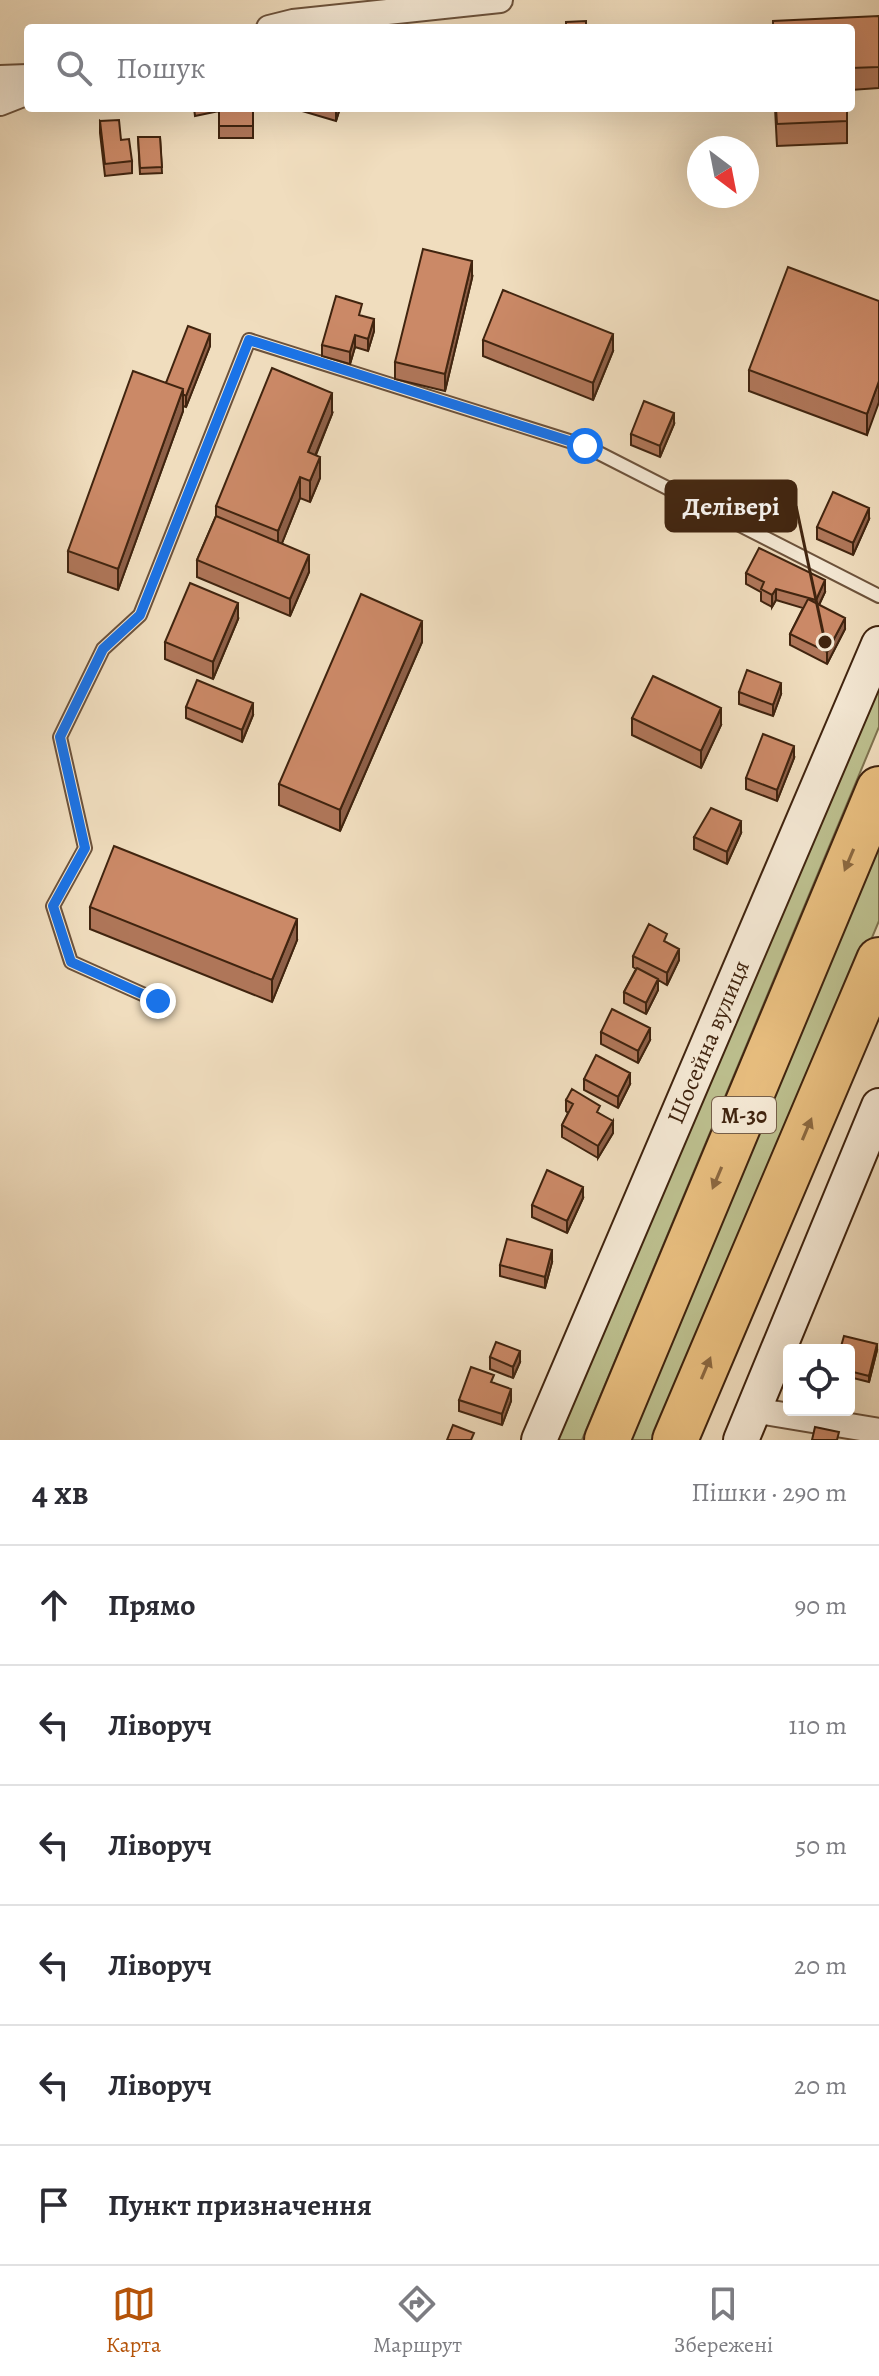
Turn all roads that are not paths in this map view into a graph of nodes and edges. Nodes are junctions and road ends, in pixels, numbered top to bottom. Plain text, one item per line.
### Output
1 (500, 0) edge
2 (285, 24) edge
3 (24, 77) edge
4 (0, 78) edge
5 (24, 94) edge
6 (0, 103) edge
7 (879, 596) edge
8 (879, 644) edge
9 (879, 789) edge
10 (879, 960) edge
11 (158, 1001) dead end
12 (879, 1106) edge
13 (747, 1425) edge
14 (879, 1431) edge
15 (539, 1440) edge
16 (607, 1440) edge
17 (675, 1440) edge

1 - 2 street
3 - 4 street
5 - 6 street
7 - 11 lane
8 - 15 street, Шосейна вулиця
9 -> 16 highway, М-30
17 -> 10 highway, М-30
12 - 13 street
13 - 14 street

